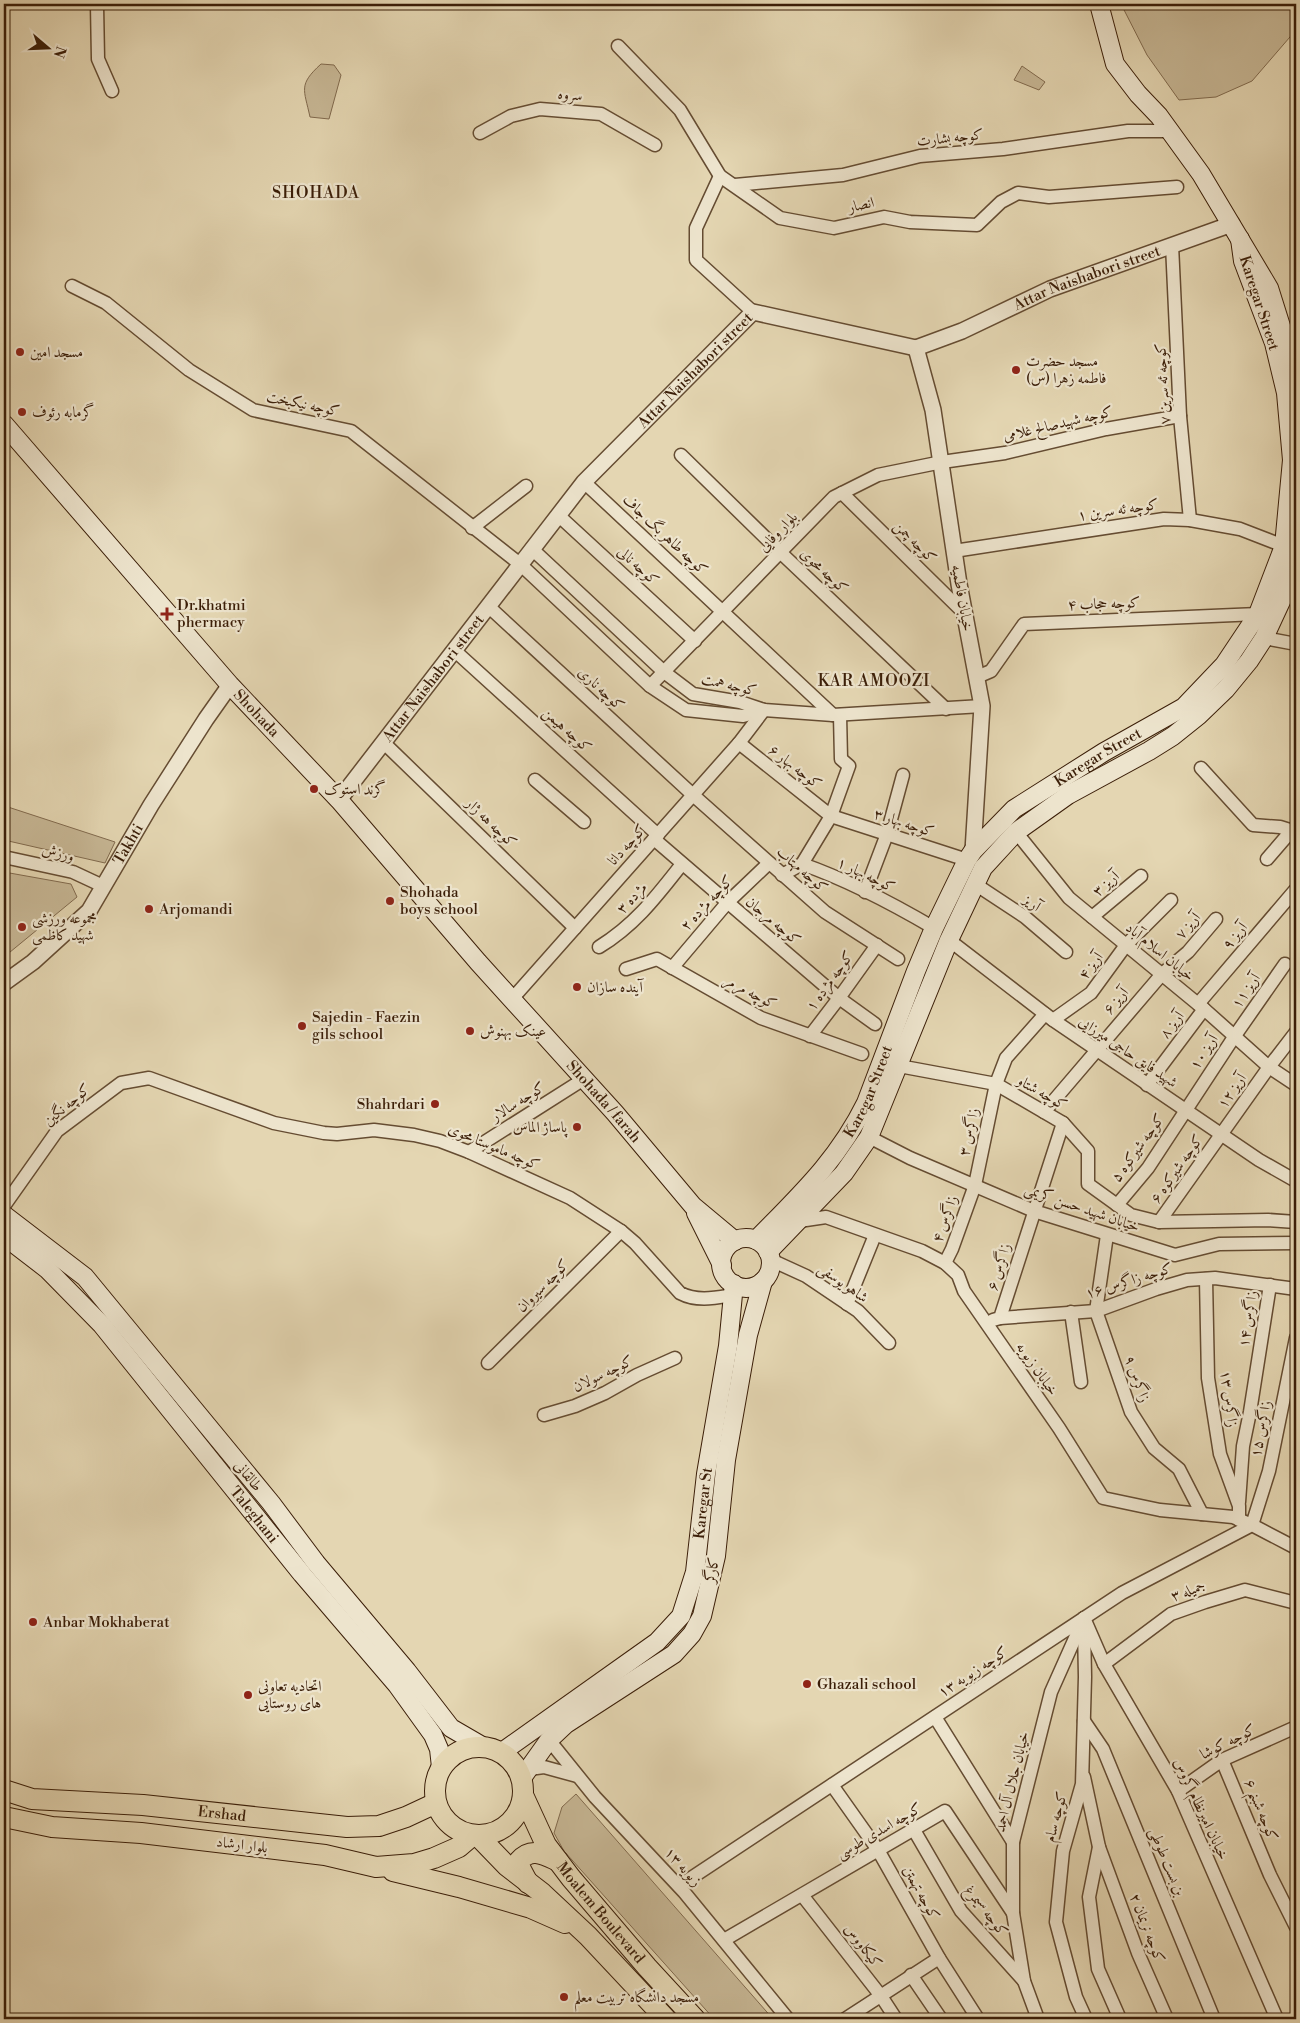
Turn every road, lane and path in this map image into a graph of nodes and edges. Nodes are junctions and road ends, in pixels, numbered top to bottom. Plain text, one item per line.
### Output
1 (1100, 4) edge
2 (97, 5) edge
3 (618, 46) dead end
4 (112, 91) dead end
5 (1170, 131) junction
6 (480, 133) dead end
7 (655, 145) dead end
8 (720, 176) junction
9 (735, 185) junction
10 (1177, 187) dead end
11 (1236, 232) junction
12 (1172, 245) junction
13 (72, 286) dead end
14 (753, 312) junction
15 (916, 348) junction
16 (1296, 374) edge
17 (1180, 416) junction
18 (4, 424) edge
19 (682, 455) dead end
20 (942, 462) junction
21 (584, 482) junction
22 (526, 486) dead end
23 (842, 493) junction
24 (558, 515) junction
25 (1190, 520) junction
26 (472, 528) junction
27 (532, 549) junction
28 (954, 551) junction
29 (1290, 551) edge
30 (780, 552) junction
31 (520, 564) junction
32 (488, 606) junction
33 (723, 611) junction
34 (964, 613) junction
35 (1258, 614) junction
36 (1264, 638) junction
37 (696, 641) junction
38 (1296, 644) edge
39 (454, 650) junction
40 (664, 672) junction
41 (977, 677) junction
42 (230, 686) junction
43 (650, 686) junction
44 (982, 706) junction
45 (946, 708) junction
46 (764, 710) junction
47 (836, 715) junction
48 (384, 742) junction
49 (738, 743) junction
50 (1200, 768) dead end
51 (903, 775) dead end
52 (535, 780) dead end
53 (693, 795) junction
54 (339, 800) junction
55 (831, 816) junction
56 (584, 822) dead end
57 (1294, 831) edge
58 (1016, 832) junction
59 (888, 834) junction
60 (656, 837) junction
61 (970, 855) junction
62 (4, 857) edge
63 (1267, 859) dead end
64 (769, 863) junction
65 (682, 864) junction
66 (802, 864) junction
67 (782, 875) junction
68 (1141, 876) dead end
69 (975, 884) junction
70 (103, 886) junction
71 (1296, 889) edge
72 (866, 892) junction
73 (1171, 900) dead end
74 (726, 903) junction
75 (1092, 917) junction
76 (1216, 919) dead end
77 (575, 928) junction
78 (934, 928) junction
79 (949, 940) junction
80 (876, 945) junction
81 (1126, 945) junction
82 (599, 947) dead end
83 (1066, 952) dead end
84 (898, 959) dead end
85 (1285, 964) dead end
86 (672, 968) junction
87 (626, 969) dead end
88 (1162, 974) junction
89 (4, 982) edge
90 (839, 998) junction
91 (512, 999) junction
92 (1201, 1007) junction
93 (1049, 1017) junction
94 (875, 1024) dead end
95 (1296, 1032) edge
96 (810, 1036) junction
97 (1234, 1036) junction
98 (1096, 1049) junction
99 (862, 1054) dead end
100 (899, 1066) junction
101 (1270, 1066) junction
102 (584, 1079) junction
103 (121, 1083) joint
104 (996, 1084) junction
105 (1147, 1085) junction
106 (1296, 1085) edge
107 (1185, 1110) junction
108 (1044, 1112) junction
109 (1063, 1123) junction
110 (1222, 1134) junction
111 (869, 1137) junction
112 (469, 1152) junction
113 (1296, 1181) edge
114 (975, 1186) junction
115 (1117, 1205) junction
116 (4, 1206) edge
117 (692, 1206) junction
118 (1034, 1211) junction
119 (4, 1215) edge
120 (799, 1221) junction
121 (1160, 1222) junction
122 (1296, 1222) edge
123 (621, 1231) junction
124 (876, 1234) junction
125 (1107, 1235) junction
126 (4, 1236) edge
127 (735, 1241) junction
128 (1296, 1244) edge
129 (765, 1251) junction
130 (945, 1264) junction
131 (722, 1265) junction
132 (1206, 1279) junction
133 (763, 1281) junction
134 (1270, 1284) junction
135 (733, 1289) junction
136 (1296, 1289) edge
137 (847, 1304) junction
138 (1096, 1310) junction
139 (1071, 1312) junction
140 (1000, 1318) junction
141 (985, 1322) junction
142 (1296, 1338) edge
143 (889, 1343) dead end
144 (675, 1358) dead end
145 (488, 1363) dead end
146 (1082, 1382) dead end
147 (544, 1415) dead end
148 (1239, 1506) junction
149 (1202, 1514) junction
150 (1239, 1520) junction
151 (1252, 1525) junction
152 (1296, 1548) edge
153 (338, 1602) junction
154 (1296, 1604) edge
155 (1084, 1618) junction
156 (1104, 1664) junction
157 (935, 1717) junction
158 (1084, 1721) junction
159 (1296, 1727) edge
160 (549, 1740) junction
161 (482, 1746) junction
162 (502, 1752) junction
163 (1222, 1760) junction
164 (441, 1767) junction
165 (1082, 1768) junction
166 (578, 1776) junction
167 (525, 1781) junction
168 (832, 1785) junction
169 (4, 1790) edge
170 (1178, 1791) junction
171 (436, 1803) junction
172 (4, 1817) edge
173 (326, 1825) junction
174 (914, 1830) junction
175 (476, 1836) junction
176 (1013, 1842) junction
177 (1099, 1847) junction
178 (878, 1850) junction
179 (325, 1855) junction
180 (558, 1862) junction
181 (376, 1867) junction
182 (528, 1882) junction
183 (679, 1886) junction
184 (802, 1895) junction
185 (1013, 1913) junction
186 (1296, 1927) edge
187 (588, 1936) junction
188 (724, 1940) junction
189 (939, 1958) junction
190 (911, 1975) junction
191 (1024, 1981) junction
192 (881, 1996) junction
193 (666, 2019) edge
194 (695, 2019) edge
195 (788, 2019) edge
196 (845, 2019) edge
197 (896, 2019) edge
198 (941, 2019) edge
199 (978, 2019) edge
200 (1038, 2019) edge
201 (1086, 2019) edge
202 (1120, 2019) edge
203 (1168, 2019) edge
204 (1214, 2019) edge
205 (1277, 2019) edge

1 - 5 main road, Karegar Street
2 - 4 street
3 - 8 street, انصار
5 - 9 street, کوچه بشارت
5 - 11 main road, Karegar Street
6 - 7 street, سروه
8 - 9 street, انصار
8 - 14 street
9 - 10 street, انصار
11 - 12 street, Attar Naishabori street
11 - 16 main road, Karegar Street
11 - 29 main road, Karegar Street
12 - 15 street, Attar Naishabori street
12 - 17 street, کوچه ئه سرین ۷
13 - 26 street, کوچه نیکبخت
14 - 15 street, Attar Naishabori street
14 - 21 street, Attar Naishabori street
15 - 20 street, خیابان فاطمیه
17 - 20 street, کوچه شهیدصالح غلامی
17 - 25 street, کوچه ئه سرین ۷
18 - 42 main road, Shohada
19 - 30 street, کوچه محوی
20 - 23 street, بلوار وفایی
20 - 28 street, خیابان فاطمیه
21 - 24 street, Attar Naishabori street
21 - 33 street, کوچه طاهر بگ جاف
22 - 26 street
23 - 30 street, بلوار وفایی
23 - 34 street, کوچه چمن
24 - 27 street, Attar Naishabori street
24 - 37 street, کوچه نالی
25 - 28 street, کوچه ئه سرین ۱
25 - 29 street, کوچه ئه سرین ۱
26 - 31 street, کوچه نیکبخت
27 - 31 street, Attar Naishabori street
27 - 40 street
28 - 34 street, خیابان فاطمیه
29 - 35 main road, Karegar Street
29 - 36 main road, Karegar Street
30 - 33 street, بلوار وفایی
30 - 45 street, کوچه محوی
31 - 32 street, Attar Naishabori street
31 - 43 street
32 - 39 street, Attar Naishabori street
32 - 53 street, کوچه ناری
33 - 37 street, بلوار وفایی
33 - 47 street, کوچه طاهر بگ جاف
34 - 41 street, خیابان فاطمیه
35 - 41 street, کوچه حجاب ۴
35 - 61 main road, Karegar Street
36 - 38 street
36 - 58 main road, Karegar Street
37 - 40 street, بلوار وفایی
39 - 48 street, Attar Naishabori street
39 - 60 street, کوچه هیمن
40 - 43 street, بلوار وفایی
40 - 46 street, کوچه همت
41 - 44 street, خیابان فاطمیه
42 - 54 main road, Shohada
42 - 70 street, Takhti
43 - 46 street, کوچه همت
44 - 45 street, کوچه همت
44 - 61 street, خیابان فاطمیه
45 - 47 street, کوچه همت
46 - 47 street, کوچه همت
46 - 49 street, کوچه دانا
47 - 55 street
48 - 54 street, Attar Naishabori street
48 - 77 street, کوچه هه ژار
49 - 53 street, کوچه دانا
49 - 55 street, کوچه بهار ۶
50 - 57 street
51 - 59 street
52 - 56 street
53 - 60 street, کوچه دانا
53 - 64 street, کوچه مهتاب
54 - 91 main road, Shohada
55 - 59 street, کوچه بهار ۳
55 - 66 street
57 - 63 street
58 - 69 main road, Karegar Street
58 - 75 street, خیابان اسلام آباد
59 - 61 street, کوچه بهار ۳
59 - 72 street
60 - 65 street, کوچه مرجان
60 - 77 street, کوچه دانا
61 - 78 main road, Karegar Street
62 - 70 street, ورزش
64 - 67 street, کوچه مهتاب
64 - 74 street, کوچه مژده ۲
65 - 74 street, کوچه مرجان
65 - 82 street, مژده ۳
66 - 67 street
66 - 72 street, کوچه بهار ۱
67 - 80 street, کوچه مهتاب
68 - 75 street, آریز ۳
69 - 79 main road, Karegar Street
69 - 83 street, آریز
70 - 89 street, Takhti
71 - 92 street, آریز ۹
72 - 78 street, کوچه بهار ۱
73 - 81 street, آریز ۴
74 - 86 street, کوچه مژده ۲
74 - 90 street, کوچه مرجان
75 - 81 street, خیابان اسلام آباد
76 - 88 street, آریز ۷
77 - 91 street, کوچه دانا
78 - 79 main road
78 - 129 main road, Karegar Street
79 - 93 street, شهید فایق حاجی میرزایی
79 - 100 main road, Karegar Street
80 - 84 street, کوچه مهتاب
80 - 90 street, کوچه مژده ۱
81 - 88 street, خیابان اسلام آباد
81 - 93 street, آریز ۴
85 - 97 street, آریز ۱۱
86 - 87 street, کوچه مرمر
86 - 96 street, کوچه مرمر
88 - 92 street, خیابان اسلام آباد
88 - 98 street, آریز ۶
90 - 94 street, کوچه مرجان
90 - 96 street, کوچه مژده ۱
91 - 102 main road, Shohada / farah
92 - 97 street, خیابان اسلام آباد
92 - 105 street, آریز ۸
93 - 98 street, شهید فایق حاجی میرزایی
93 - 104 street, آریز ۴
95 - 101 street, آریز ۱۲
96 - 99 street, کوچه مرمر
97 - 101 street, خیابان اسلام آباد
97 - 107 street, آریز ۱۰
98 - 105 street, شهید فایق حاجی میرزایی
98 - 108 street, آریز ۶
100 - 104 street, کوچه شتاو
100 - 111 main road, Karegar Street
101 - 106 street, خیابان اسلام آباد
101 - 110 street, آریز ۱۲
102 - 112 street, کوچه سالار
102 - 117 main road, Shohada / farah
103 - 112 street, کوچه ماموستا محوی
103 - 116 street, کوچه نگین
104 - 108 street, کوچه شتاو
104 - 114 street, زاگرس ۳
105 - 107 street, شهید فایق حاجی میرزایی
107 - 110 street, شهید فایق حاجی میرزایی
107 - 115 street, کوچه شیرکوه ۵
108 - 109 street, کوچه شتاو
109 - 115 street, کوچه شتاو
109 - 118 street, زاگرس ۶
110 - 113 street, شهید فایق حاجی میرزایی
110 - 121 street, کوچه شیرکوه ۶
111 - 114 street, خیابان شهید حسن کریمی
111 - 120 main road, Karegar Street
112 - 123 street, کوچه ماموستا محوی
114 - 118 street, خیابان شهید حسن کریمی
114 - 130 street, زاگرس ۴
115 - 121 street, کوچه شتاو
117 - 127 main road
117 - 131 main road
118 - 125 street, خیابان شهید حسن کریمی
118 - 140 street, زاگرس ۶
119 - 153 main road, طالقانی
120 - 124 street, خیابان زیویه
120 - 129 main road, Karegar Street
121 - 122 street, کوچه شتاو
123 - 135 street, کوچه ماموستا محوی
123 - 145 street, کوچه سیروان
124 - 130 street, خیابان زیویه
124 - 137 street
125 - 128 street, خیابان شهید حسن کریمی
125 - 138 street, زاگرس ۹
126 - 153 main road, Taleghani
127 - 129 main road
127 - 131 main road
129 - 133 main road
129 - 137 street, شاهو یوسفی
130 - 141 street, خیابان زیویه
131 - 135 main road
132 - 134 street, کوچه زاگرس ۱۶
132 - 138 street, کوچه زاگرس ۱۶
132 - 148 street, زاگرس ۱۳
133 - 135 main road
133 - 160 main road, کارگر
134 - 136 street, کوچه زاگرس ۱۶
134 - 148 street, زاگرس ۱۴
135 - 162 main road, Karegar St
137 - 143 street, شاهو یوسفی
138 - 139 street, کوچه زاگرس ۱۶
138 - 149 street, زاگرس ۹
139 - 140 street, کوچه زاگرس ۱۶
139 - 146 street
140 - 141 street
141 - 149 street, خیابان زیویه
142 - 151 street, زاگرس ۱۵
144 - 147 street, کوچه سولان
148 - 150 street, زاگرس ۱۳
149 - 150 street, خیابان زیویه
150 - 151 street, خیابان زیویه
151 - 152 street
151 - 155 street, کوچه زیویه ۱۳
153 - 161 main road, طالقانی
153 - 164 main road, Taleghani
154 - 156 street, جمیله ۳
155 - 156 street, خیابان امیرنظام گروس
155 - 157 street, کوچه زیویه ۱۳
155 - 158 street, کوچه سام
155 - 176 street, خیابان جلال آل احمد
156 - 170 street, خیابان امیرنظام گروس
157 - 168 street, کوچه زیویه ۱۳
157 - 176 street
158 - 165 street, کوچه سام
158 - 204 street, بن بست طوطی
159 - 163 street, کوچه کوشا
160 - 166 street, زیویه ۱۳
160 - 167 main road, کارگر
161 - 162 main road
161 - 164 main road
162 - 167 main road
163 - 170 street, کوچه کوشا
163 - 186 street, کوچه شبنم ۶
164 - 171 main road
165 - 177 street, کوچه نریمان ۲
165 - 201 street, کوچه سام
166 - 167 street
166 - 183 street, زیویه ۱۳
167 - 175 main road
167 - 180 main road, Moalem Boulevard
168 - 178 street, کوچه تهمتن
168 - 183 street, کوچه زیویه ۱۳
169 - 173 main road, Ershad
170 - 205 street, خیابان امیرنظام گروس
171 - 173 main road, Ershad
171 - 175 main road
172 - 179 main road, بلوار ارشاد
173 - 179 main road
174 - 178 street, کوچه اسدی طوسی
174 - 185 street, کوچه اسدی طوسی
174 - 191 street, کوچه سیمرغ
175 - 181 main road, بلوار ارشاد
175 - 182 main road, Moalem Boulevard
176 - 185 street, خیابان جلال آل احمد
177 - 202 street
177 - 203 street, کوچه نریمان ۲
178 - 184 street, کوچه اسدی طوسی
178 - 189 street, کوچه تهمتن
179 - 181 main road, بلوار ارشاد
180 - 182 main road
180 - 194 main road, Moalem Boulevard
181 - 187 main road
182 - 187 main road, Moalem Boulevard
183 - 188 street, زیویه ۱۳
184 - 188 street, کوچه اسدی طوسی
184 - 192 street, کیکاووس
185 - 191 street, خیابان جلال آل احمد
187 - 193 main road, Moalem Boulevard
188 - 195 street, زیویه ۱۳
189 - 190 street
189 - 199 street, کوچه تهمتن
190 - 192 street
190 - 198 street
191 - 200 street, خیابان جلال آل احمد
192 - 196 street
192 - 197 street, کیکاووس

